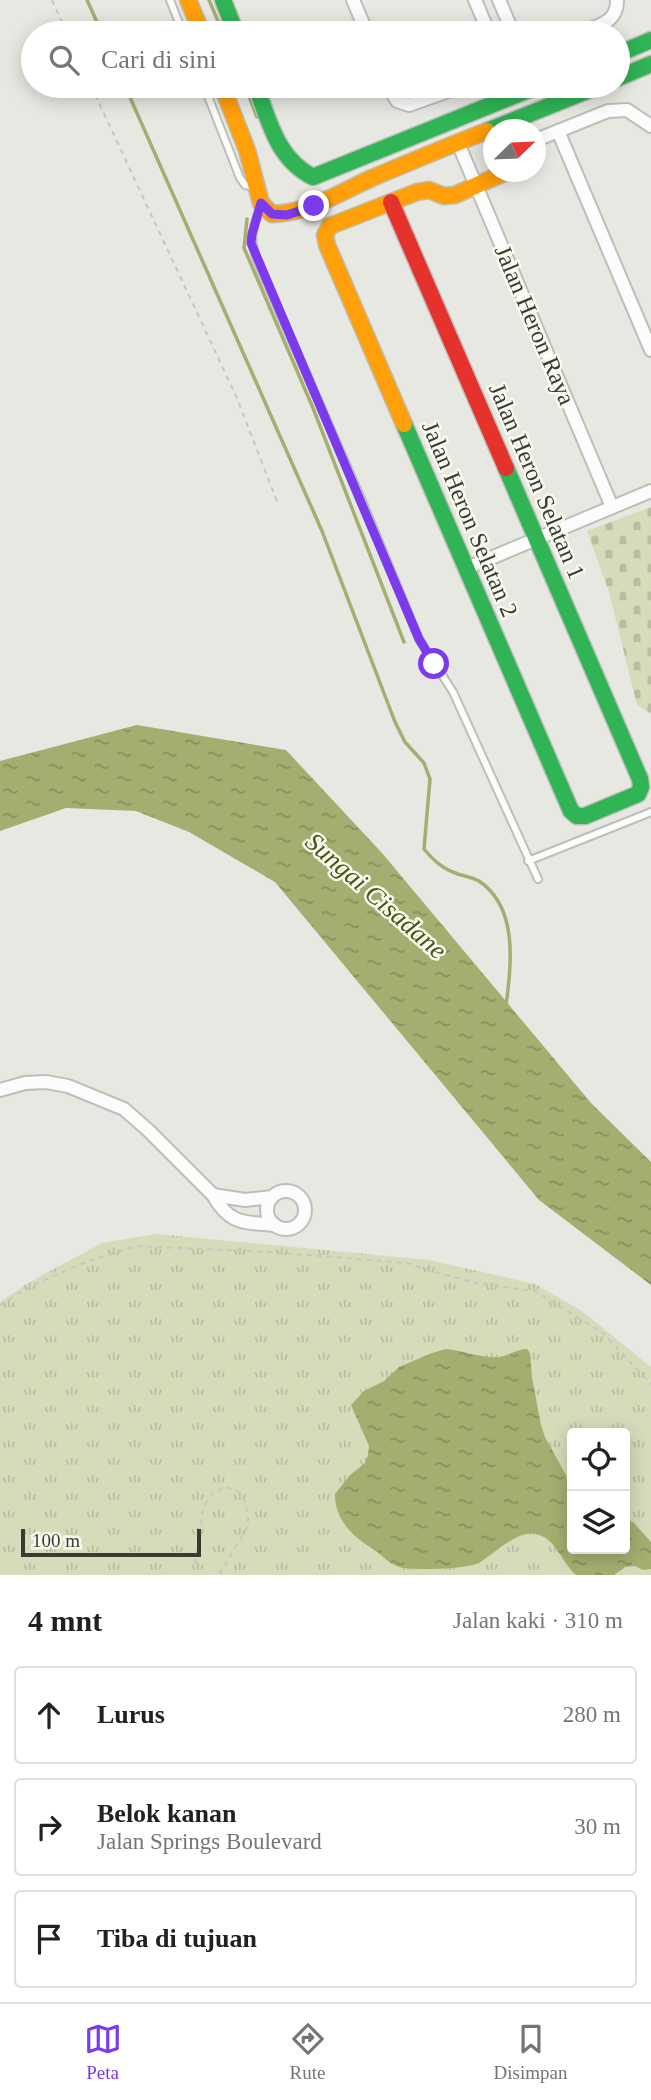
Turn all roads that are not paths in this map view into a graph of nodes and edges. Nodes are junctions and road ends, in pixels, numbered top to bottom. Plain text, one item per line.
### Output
1 (170, 0) edge
2 (188, 0) edge
3 (223, 0) edge
4 (354, 0) edge
5 (475, 0) edge
6 (499, 0) edge
7 (617, 0) edge
8 (178, 21) edge
9 (196, 21) edge
10 (231, 21) edge
11 (362, 21) edge
12 (484, 21) edge
13 (508, 21) edge
14 (606, 21) edge
15 (649, 44) edge
16 (630, 50) edge
17 (651, 64) edge
18 (630, 73) edge
19 (209, 98) edge
20 (227, 98) edge
21 (261, 98) edge
22 (395, 98) edge
23 (429, 98) edge
24 (496, 98) edge
25 (569, 98) edge
26 (651, 126) edge
27 (558, 131) junction
28 (546, 136) edge
29 (458, 143) junction
30 (313, 177) junction
31 (484, 182) edge
32 (475, 186) junction
33 (255, 192) junction
34 (391, 202) junction
35 (314, 206) junction
36 (651, 350) edge
37 (651, 491) edge
38 (612, 507) junction
39 (537, 539) junction
40 (467, 568) junction
41 (571, 811) joint
42 (651, 812) edge
43 (528, 861) junction
44 (538, 879) dead end
45 (0, 1090) edge
46 (213, 1195) junction
47 (272, 1197) junction
48 (275, 1225) junction

1 - 8 lane
2 - 9 street
3 - 10 street
4 - 11 street
5 - 12 street
6 - 13 street
7 - 14 street
15 - 16 street
17 - 18 street
19 - 33 lane
20 - 33 street
21 - 30 street
22 - 23 street
24 - 30 street
25 - 29 street
26 - 27 street
27 - 28 street
27 - 36 street
29 - 32 street, Jalan Heron Raya
29 - 35 street
30 - 35 street
31 - 32 street
32 - 34 street
32 - 38 street, Jalan Heron Raya
33 - 35 street
33 - 43 lane
34 - 39 street, Jalan Heron Selatan 1
34 - 40 street, Jalan Heron Selatan 2
37 - 38 street
38 - 39 street
39 - 40 street
39 - 41 street, Jalan Heron Selatan 1
40 - 41 street, Jalan Heron Selatan 2
42 - 43 lane
43 - 44 lane
45 - 46 street
46 - 47 street
46 - 48 street
47 - 48 street
47 - 48 street

